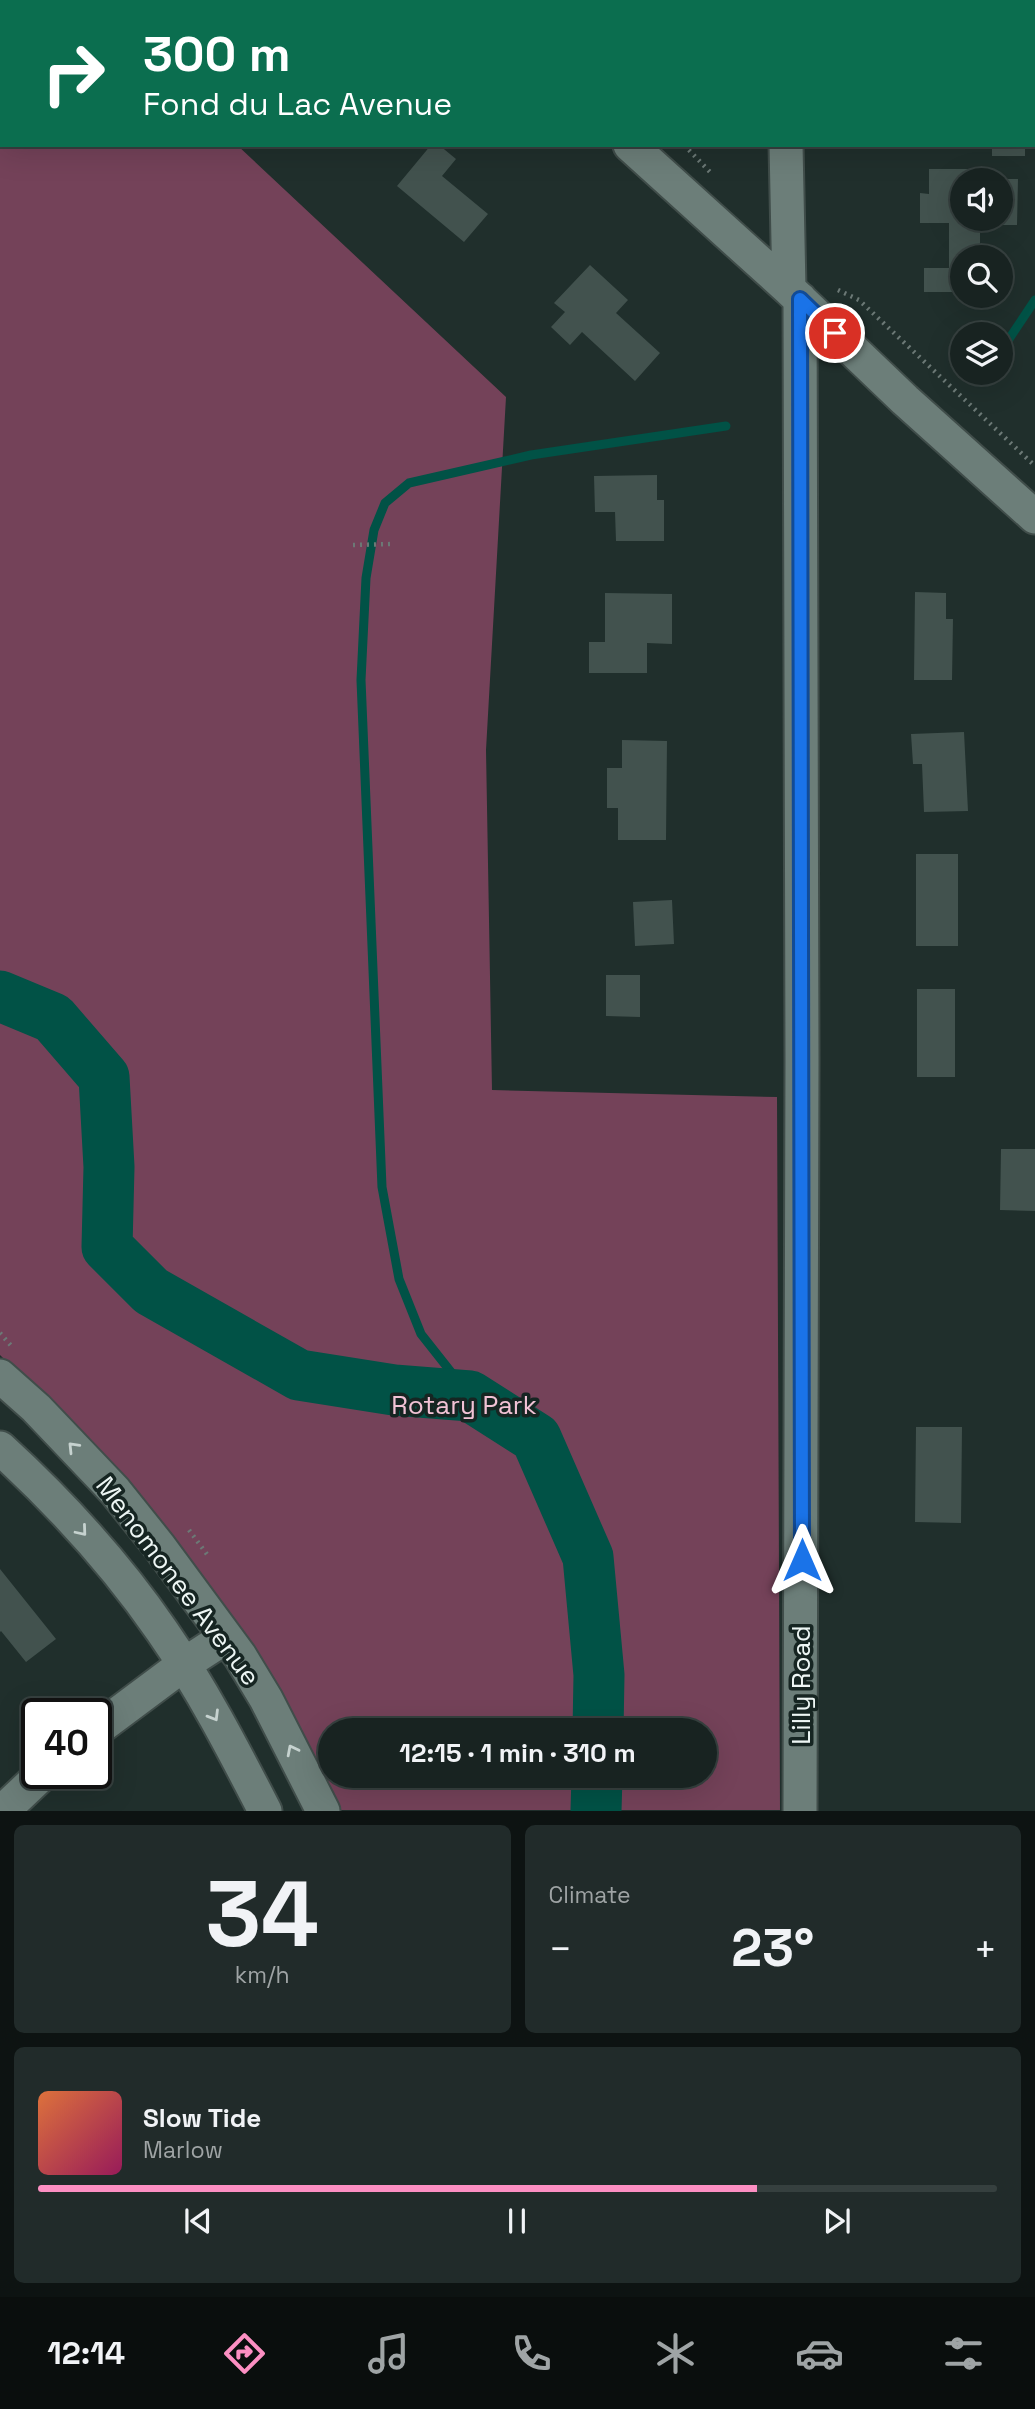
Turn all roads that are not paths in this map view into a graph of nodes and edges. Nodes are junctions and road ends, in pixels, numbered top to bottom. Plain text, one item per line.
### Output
1 (632, 147) edge
2 (786, 147) edge
3 (794, 294) junction
4 (1035, 517) edge
5 (0, 1376) edge
6 (0, 1448) edge
7 (226, 1637) junction
8 (183, 1665) junction
9 (112, 1718) edge
10 (26, 1789) edge
11 (3, 1811) edge
12 (265, 1811) edge
13 (323, 1811) edge
14 (800, 1811) edge

1 - 3 street
2 - 3 street, Lilly Road
3 - 4 street
3 - 14 street, Lilly Road
7 -> 5 street, Menomonee Avenue
6 -> 8 street, Menomonee Avenue
7 - 8 street
13 -> 7 street, Menomonee Avenue
8 - 9 street
8 -> 12 street, Menomonee Avenue
10 - 11 street

